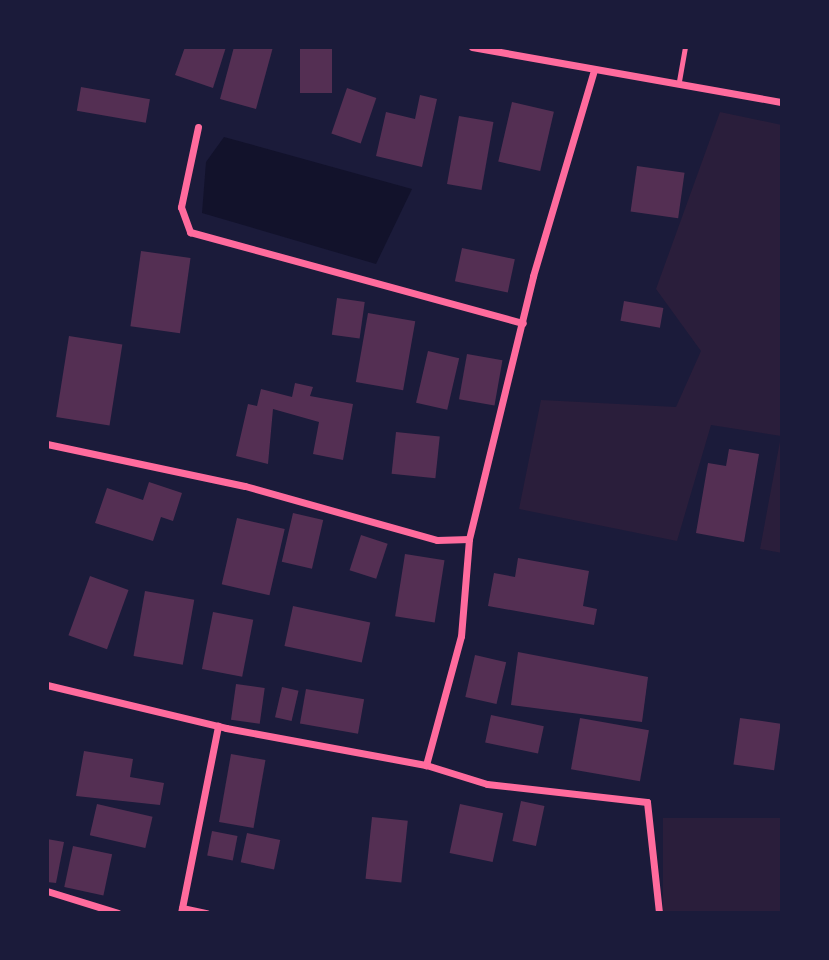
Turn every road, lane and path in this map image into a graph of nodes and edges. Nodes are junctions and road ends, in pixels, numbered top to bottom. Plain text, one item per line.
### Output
1 (472, 47) edge
2 (685, 47) edge
3 (593, 73) junction
4 (679, 81) junction
5 (782, 102) edge
6 (198, 127) dead end
7 (523, 323) junction
8 (47, 444) edge
9 (469, 539) junction
10 (47, 685) edge
11 (218, 726) junction
12 (426, 765) junction
13 (47, 891) edge
14 (182, 911) edge
15 (118, 913) edge
16 (206, 913) edge
17 (659, 913) edge

1 - 3 street
2 - 4 lane
3 - 4 street
3 - 7 street
4 - 5 street
6 - 7 street
7 - 9 street
8 - 9 street
9 - 12 street
10 - 11 street
11 - 12 street
11 - 14 street
12 - 17 street
13 - 15 street
14 - 16 street

